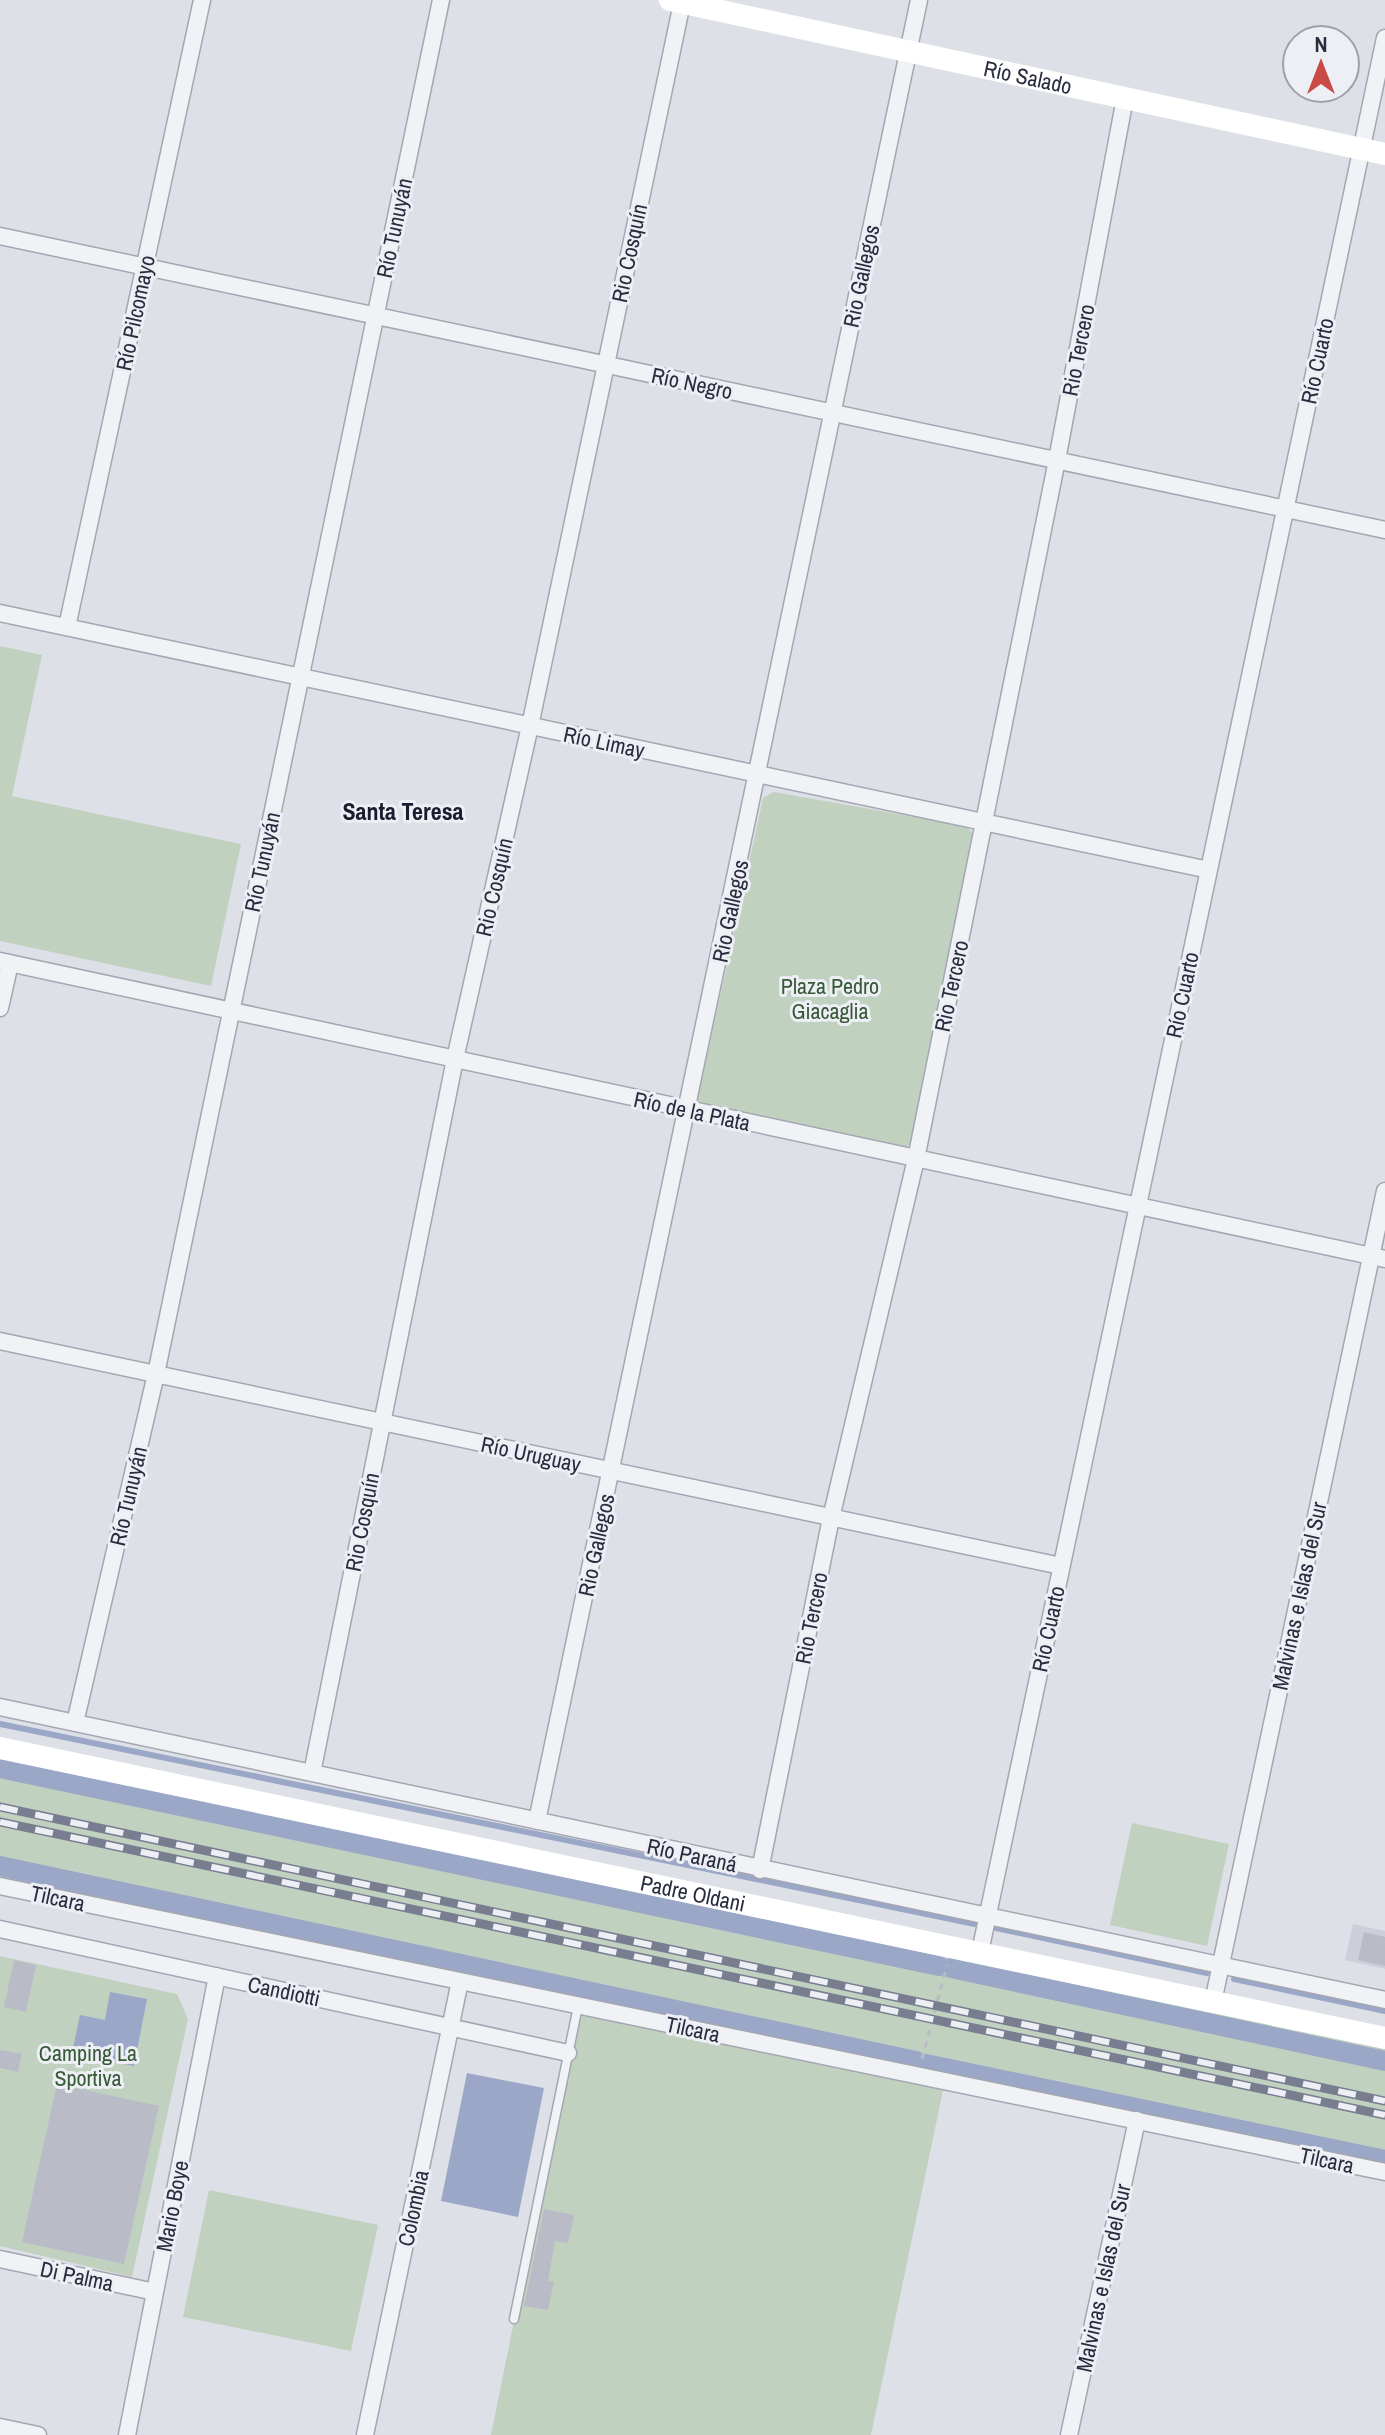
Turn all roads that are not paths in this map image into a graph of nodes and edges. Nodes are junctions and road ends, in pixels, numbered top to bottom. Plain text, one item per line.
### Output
1 (202, 0) edge
2 (441, 0) edge
3 (919, 0) edge
4 (676, 1) edge
5 (1385, 38) edge
6 (909, 51) junction
7 (1125, 98) junction
8 (1361, 149) junction
9 (1385, 154) edge
10 (0, 236) edge
11 (145, 267) junction
12 (375, 316) junction
13 (606, 365) junction
14 (833, 413) junction
15 (1057, 460) junction
16 (1285, 509) junction
17 (1385, 530) edge
18 (0, 613) edge
19 (67, 627) junction
20 (301, 677) junction
21 (530, 726) junction
22 (758, 774) junction
23 (984, 822) junction
24 (1209, 870) junction
25 (5, 962) edge
26 (0, 1008) edge
27 (232, 1011) junction
28 (455, 1059) junction
29 (688, 1110) junction
30 (916, 1159) junction
31 (1385, 1191) edge
32 (1137, 1207) junction
33 (1378, 1258) edge
34 (0, 1341) edge
35 (156, 1374) junction
36 (382, 1422) junction
37 (611, 1471) junction
38 (831, 1518) junction
39 (1061, 1566) junction
40 (0, 1707) edge
41 (75, 1723) junction
42 (0, 1748) edge
43 (312, 1773) junction
44 (537, 1821) junction
45 (760, 1870) junction
46 (0, 1886) edge
47 (987, 1918) junction
48 (0, 1929) edge
49 (980, 1952) junction
50 (1221, 1966) junction
51 (217, 1976) junction
52 (460, 1981) junction
53 (1385, 2000) edge
54 (1213, 2002) junction
55 (578, 2005) junction
56 (450, 2027) junction
57 (1385, 2038) edge
58 (568, 2053) junction
59 (1137, 2120) junction
60 (1385, 2172) edge
61 (0, 2259) edge
62 (155, 2292) junction
63 (514, 2319) dead end
64 (0, 2427) edge
65 (38, 2435) edge
66 (127, 2435) edge
67 (365, 2435) edge
68 (1069, 2435) edge

1 - 11 street, Río Pilcomayo
2 - 12 street, Río Tunuyán
3 - 6 street, Rio Gallegos
4 - 6 main road, Río Salado
4 - 13 street, Rio Cosquín
5 - 8 street, Río Cuarto
6 - 7 main road, Río Salado
6 - 14 street, Rio Gallegos
7 - 8 main road, Río Salado
7 - 15 street, Rio Tercero
8 - 9 main road, Río Salado
8 - 16 street, Río Cuarto
10 - 11 street, Río Negro
11 - 12 street, Río Negro
11 - 19 street, Río Pilcomayo
12 - 13 street, Río Negro
12 - 20 street, Río Tunuyán
13 - 14 street, Río Negro
13 - 21 street, Rio Cosquín
14 - 15 street, Río Negro
14 - 22 street, Rio Gallegos
15 - 16 street, Río Negro
15 - 23 street, Rio Tercero
16 - 17 street, Río Negro
16 - 24 street, Río Cuarto
18 - 19 street, Río Limay
19 - 20 street, Río Limay
20 - 21 street, Río Limay
20 - 27 street, Río Tunuyán
21 - 22 street, Río Limay
21 - 28 street, Rio Cosquín
22 - 23 street, Río Limay
22 - 29 street, Rio Gallegos
23 - 24 street, Río Limay
23 - 30 street, Rio Tercero
24 - 32 street, Río Cuarto
25 - 26 street
25 - 27 street, Río de la Plata
27 - 28 street, Río de la Plata
27 - 35 street, Río Tunuyán
28 - 29 street, Río de la Plata
28 - 36 street, Rio Cosquín
29 - 30 street, Río de la Plata
29 - 37 street, Rio Gallegos
30 - 32 street, Río de la Plata
30 - 38 street, Rio Tercero
31 - 33 street, Malvinas e Islas del Sur
32 - 33 street, Río de la Plata
32 - 39 street, Río Cuarto
33 - 50 street, Malvinas e Islas del Sur
34 - 35 street, Río Uruguay
35 - 36 street, Río Uruguay
35 - 41 street, Río Tunuyán
36 - 37 street, Río Uruguay
36 - 43 street, Rio Cosquín
37 - 38 street, Río Uruguay
37 - 44 street, Rio Gallegos
38 - 39 street, Río Uruguay
38 - 45 street, Rio Tercero
39 - 47 street, Río Cuarto
40 - 41 street, Río Paraná
41 - 43 street, Río Paraná
42 - 49 main road, Padre Oldani
43 - 44 street, Río Paraná
44 - 45 street, Río Paraná
45 - 47 street, Río Paraná
46 - 52 street, Tilcara
47 - 49 street, Río Cuarto
47 - 50 street, Río Paraná
48 - 51 street, Candiotti
49 - 54 main road, Padre Oldani
50 - 53 street, Río Paraná
50 - 54 street, Malvinas e Islas del Sur
51 - 56 street, Candiotti
51 - 62 street, Mario Boye
52 - 55 street, Tilcara
52 - 56 street, Colombia
54 - 57 main road, Padre Oldani
55 - 58 lane
55 - 59 street, Tilcara
56 - 58 street, Candiotti
56 - 67 street, Colombia
58 - 63 lane
59 - 60 street, Tilcara
59 - 68 street, Malvinas e Islas del Sur
61 - 62 street, Di Palma
62 - 66 street, Mario Boye
64 - 65 street

